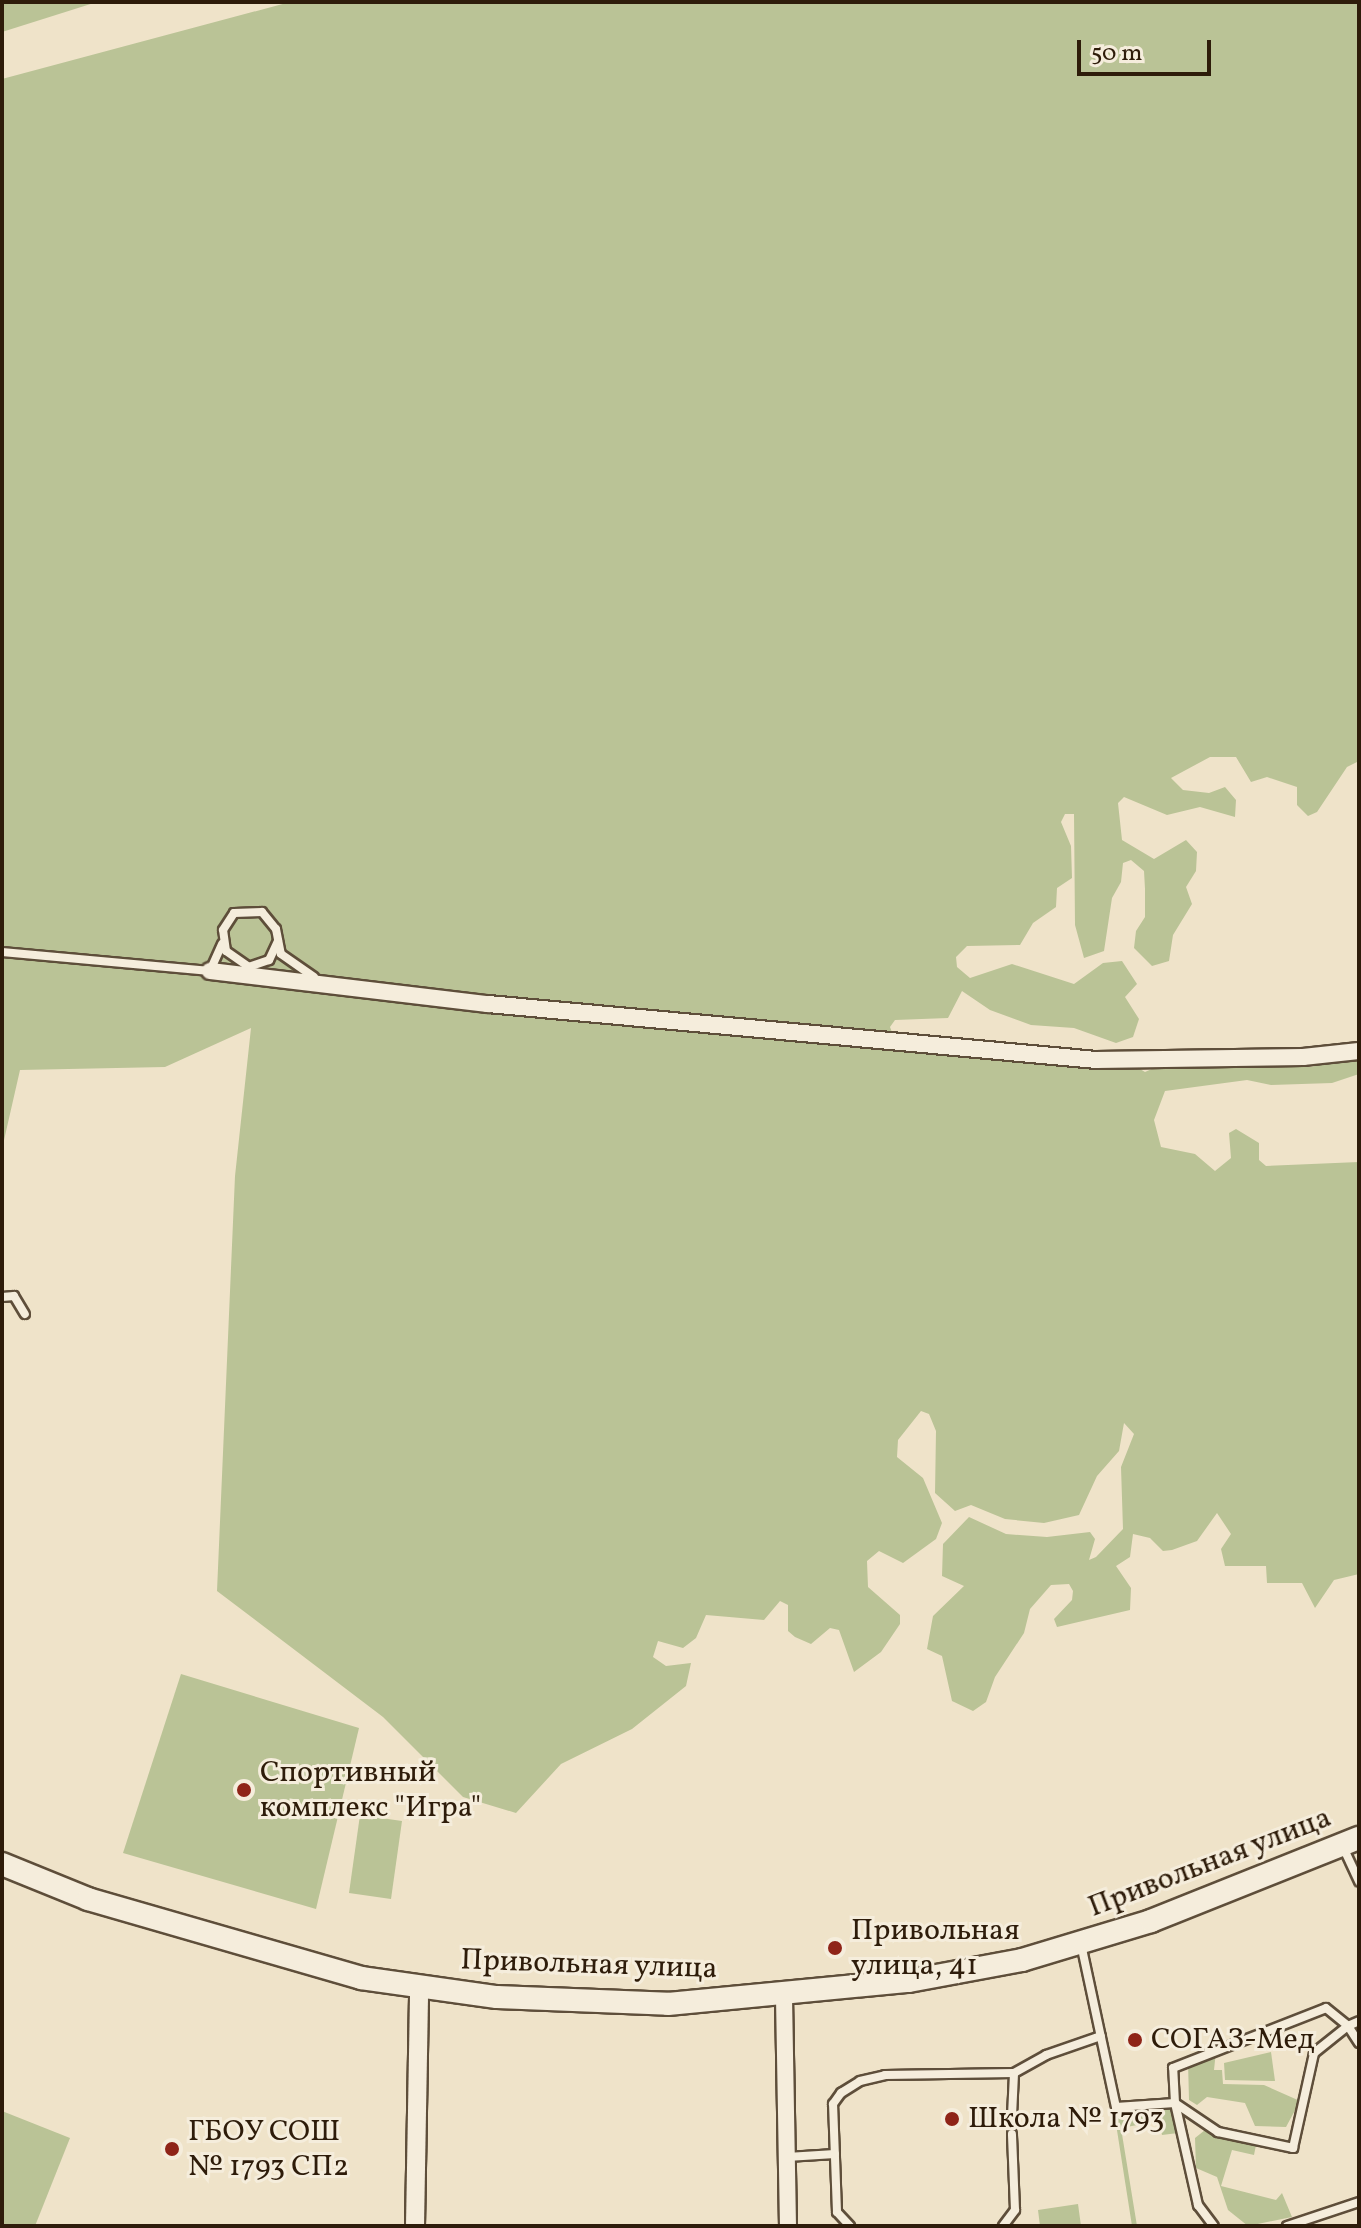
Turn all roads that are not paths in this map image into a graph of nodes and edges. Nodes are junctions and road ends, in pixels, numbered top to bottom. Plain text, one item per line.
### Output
1 (223, 940) junction
2 (278, 941) junction
3 (2, 952) edge
4 (210, 971) junction
5 (333, 983) junction
6 (1359, 1051) edge
7 (2, 1297) edge
8 (25, 1314) dead end
9 (1351, 1842) edge
10 (2, 1864) edge
11 (1359, 1881) edge
12 (1081, 1943) junction
13 (419, 1986) junction
14 (784, 1997) junction
15 (1359, 2021) edge
16 (1348, 2026) junction
17 (1101, 2036) junction
18 (1359, 2043) edge
19 (1014, 2073) junction
20 (1175, 2103) junction
21 (1012, 2116) dead end
22 (1012, 2134) dead end
23 (835, 2154) junction
24 (787, 2157) junction
25 (1359, 2202) edge
26 (1319, 2216) junction
27 (415, 2226) edge
28 (788, 2226) edge
29 (850, 2226) edge
30 (1003, 2226) edge
31 (1214, 2226) edge
32 (1287, 2226) edge
33 (1322, 2226) edge

1 - 2 lane
1 - 2 lane
1 - 4 lane
2 - 5 lane
3 - 4 lane
4 - 5 street
5 - 6 street
7 - 8 lane
9 - 11 lane
9 - 12 main road, Привольная улица
10 - 13 main road, Привольная улица
12 - 14 main road, Привольная улица
12 - 17 lane
13 - 14 main road, Привольная улица
13 - 27 street
14 - 24 street
15 - 16 lane
16 - 18 lane
16 - 20 lane
16 - 20 lane
17 - 19 lane
17 - 20 lane
19 - 21 lane
19 - 23 lane
20 - 31 lane
22 - 30 lane
23 - 24 lane
23 - 29 lane
24 - 28 street
25 - 26 lane
26 - 32 lane
26 - 33 lane

